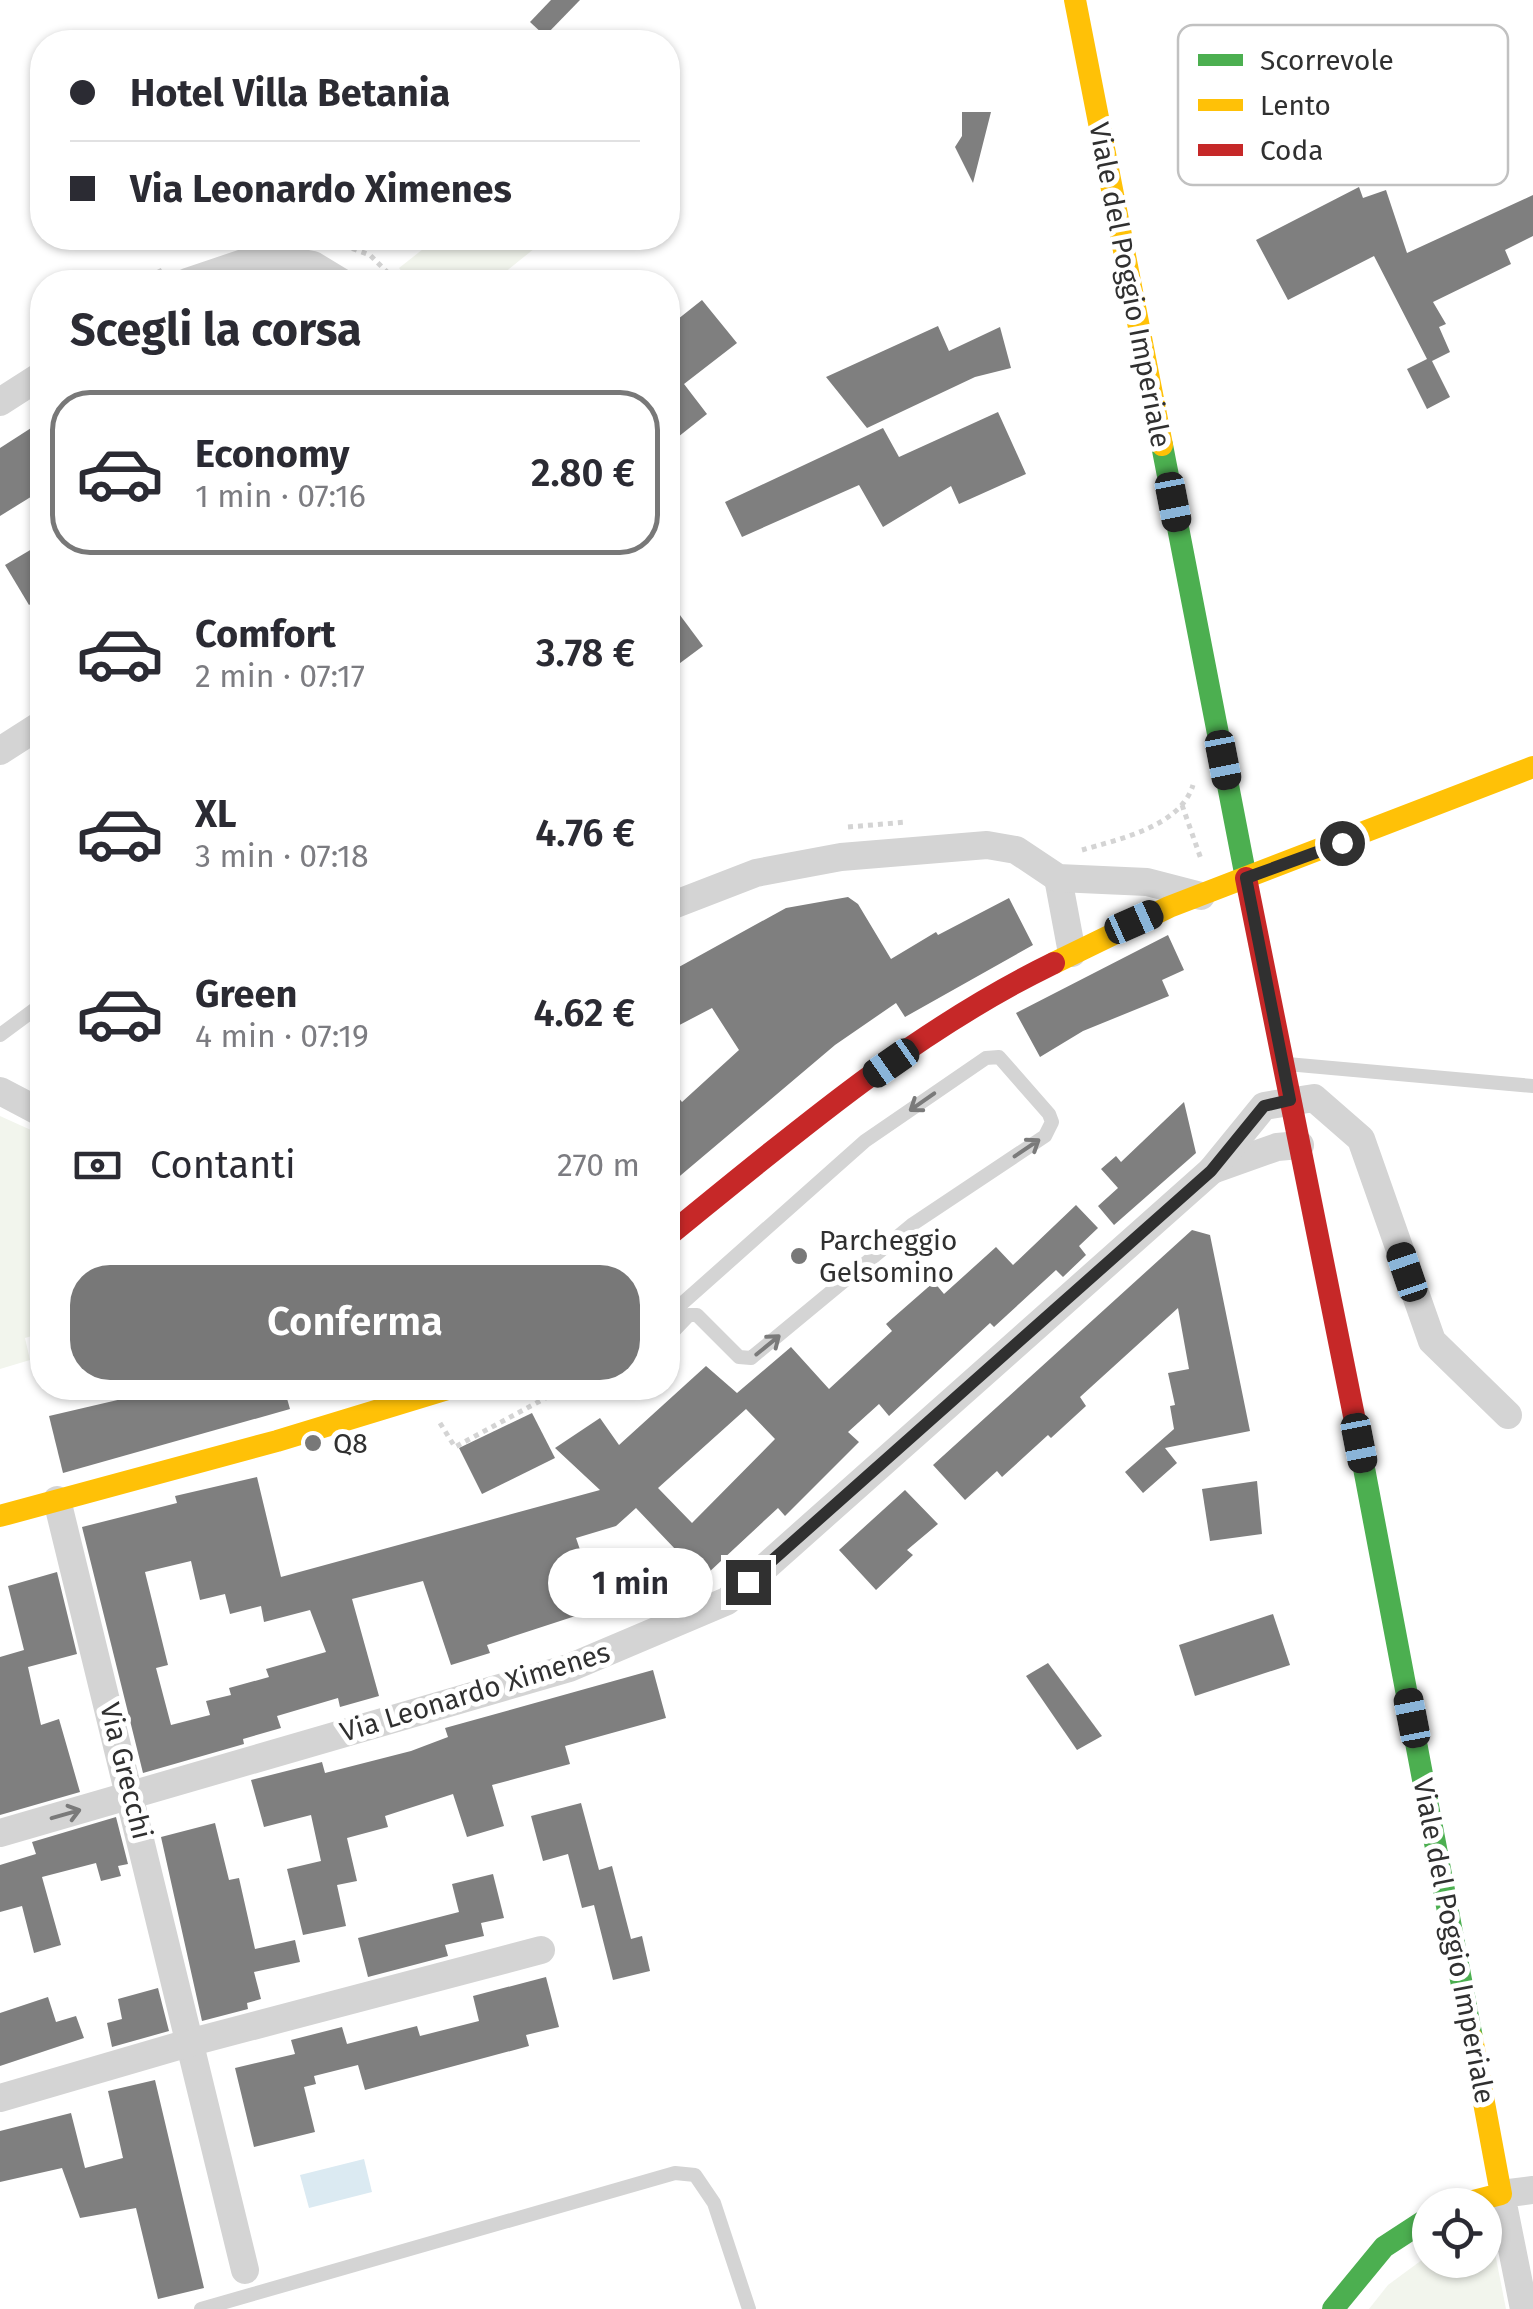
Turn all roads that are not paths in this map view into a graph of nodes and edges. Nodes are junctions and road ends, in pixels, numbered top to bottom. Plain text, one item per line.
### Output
1 (1075, 0) edge
2 (223, 270) edge
3 (321, 270) edge
4 (30, 383) edge
5 (0, 402) edge
6 (30, 732) edge
7 (0, 751) edge
8 (1533, 768) edge
9 (1058, 878) junction
10 (1246, 878) junction
11 (1201, 897) junction
12 (680, 902) edge
13 (1072, 953) junction
14 (30, 1013) edge
15 (0, 1035) edge
16 (1281, 1063) junction
17 (1533, 1086) edge
18 (0, 1091) edge
19 (1290, 1100) junction
20 (30, 1107) edge
21 (1300, 1145) junction
22 (1211, 1171) junction
23 (680, 1226) edge
24 (680, 1305) edge
25 (680, 1325) edge
26 (416, 1400) edge
27 (1508, 1415) dead end
28 (58, 1500) junction
29 (0, 1516) edge
30 (132, 1794) junction
31 (0, 1833) edge
32 (540, 1950) dead end
33 (192, 2042) junction
34 (0, 2098) edge
35 (1501, 2188) edge
36 (1533, 2190) edge
37 (1502, 2194) joint
38 (1412, 2229) edge
39 (245, 2270) dead end
40 (201, 2309) edge
41 (750, 2309) edge
42 (1333, 2309) edge
43 (1524, 2309) edge

1 - 10 main road, Viale del Poggio Imperiale
2 - 3 street
4 - 5 street
6 - 7 street
8 - 10 main road
9 - 11 street
9 - 12 street
9 - 13 street
10 - 11 main road
10 - 16 main road, Viale del Poggio Imperiale
11 - 13 main road
13 - 23 main road
14 - 15 lane
16 - 17 lane
16 - 19 main road, Viale del Poggio Imperiale
18 - 20 street
19 - 21 main road, Viale del Poggio Imperiale
19 - 22 street, Via Leonardo Ximenes
19 - 27 street
21 - 22 street, Via Leonardo Ximenes
21 - 35 main road, Viale del Poggio Imperiale
22 - 30 street, Via Leonardo Ximenes
25 -> 24 lane
26 - 28 main road
28 - 29 main road
28 - 30 street, Via Grecchi
31 -> 30 street, Via Leonardo Ximenes
30 - 33 street, Via Grecchi
32 - 33 street
33 - 34 street
33 - 39 street, Via Grecchi
36 - 37 street
37 - 43 street
38 - 42 main road
40 - 41 lane

